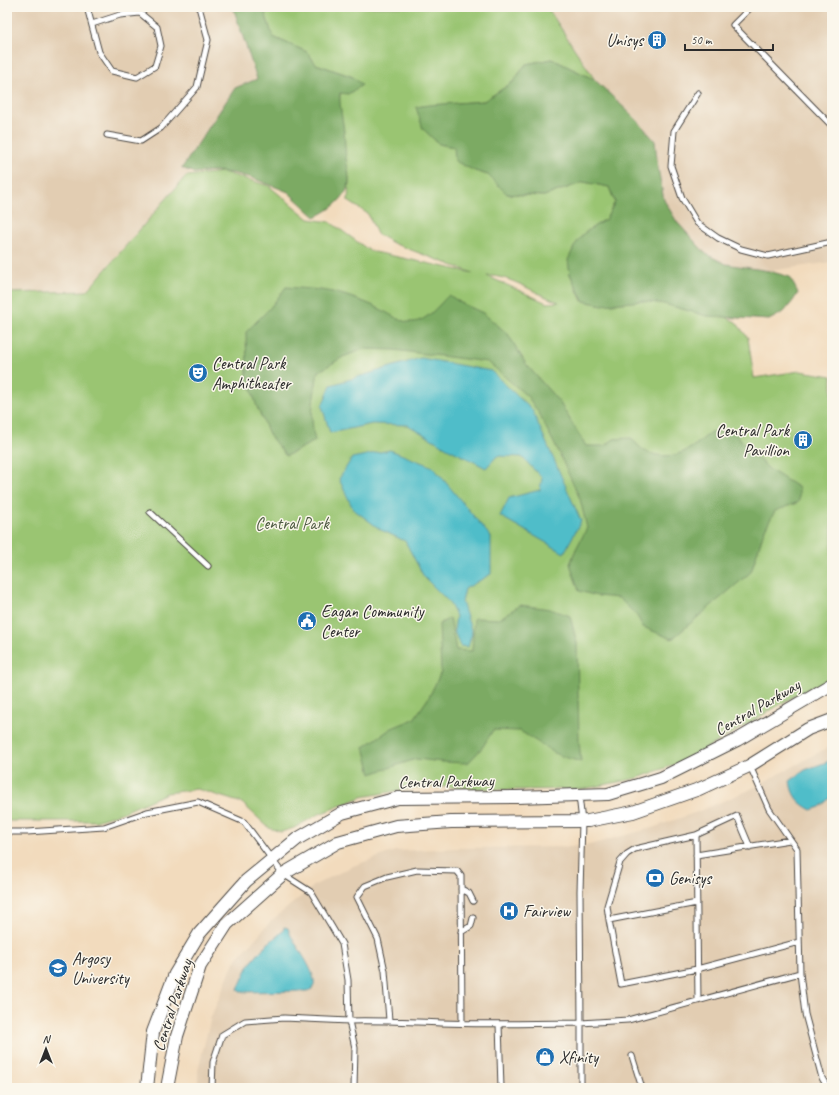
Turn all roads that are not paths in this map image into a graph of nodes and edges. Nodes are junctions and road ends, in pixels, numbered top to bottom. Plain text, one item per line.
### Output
1 (87, 7) edge
2 (199, 7) edge
3 (751, 7) edge
4 (92, 24) junction
5 (698, 93) dead end
6 (832, 126) edge
7 (107, 134) dead end
8 (832, 242) edge
9 (150, 512) dead end
10 (208, 566) dead end
11 (832, 684) edge
12 (832, 720) edge
13 (749, 766) junction
14 (579, 795) junction
15 (582, 822) junction
16 (7, 832) edge
17 (696, 835) junction
18 (790, 840) junction
19 (750, 846) junction
20 (696, 855) junction
21 (272, 860) junction
22 (283, 874) junction
23 (461, 890) junction
24 (473, 901) dead end
25 (697, 903) junction
26 (473, 918) dead end
27 (609, 920) junction
28 (461, 932) junction
29 (799, 942) junction
30 (697, 969) junction
31 (800, 973) junction
32 (698, 1001) junction
33 (389, 1020) junction
34 (349, 1021) junction
35 (462, 1023) junction
36 (581, 1023) junction
37 (499, 1024) junction
38 (632, 1056) dead end
39 (147, 1088) edge
40 (167, 1088) edge
41 (212, 1088) edge
42 (354, 1088) edge
43 (501, 1088) edge
44 (581, 1088) edge
45 (642, 1088) edge
46 (828, 1088) edge

1 - 4 lane
2 - 7 lane
3 - 6 lane
4 - 4 lane
5 - 8 lane
9 - 10 lane
11 - 14 street, Central Parkway
12 - 13 street, Central Parkway
13 - 15 street, Central Parkway
13 - 18 lane
14 - 15 lane
14 - 21 street, Central Parkway
15 - 22 street, Central Parkway
15 - 36 lane
16 - 21 lane
17 - 19 lane
17 - 20 lane
17 - 27 lane
18 - 19 lane
18 - 29 lane
19 - 20 lane
20 - 25 lane
21 - 22 lane
21 - 39 street, Central Parkway
22 - 34 lane
22 - 40 street, Central Parkway
23 - 24 lane
23 - 28 lane
23 - 33 lane
25 - 27 lane
25 - 30 lane
26 - 28 lane
27 - 30 lane
28 - 35 lane
29 - 30 lane
29 - 31 lane
30 - 32 lane
31 - 32 lane
31 - 46 lane
32 - 36 lane
33 - 34 lane
33 - 35 lane
34 - 41 lane
34 - 42 lane
35 - 37 lane
36 - 37 lane
36 - 44 lane
37 - 43 lane
38 - 45 lane

